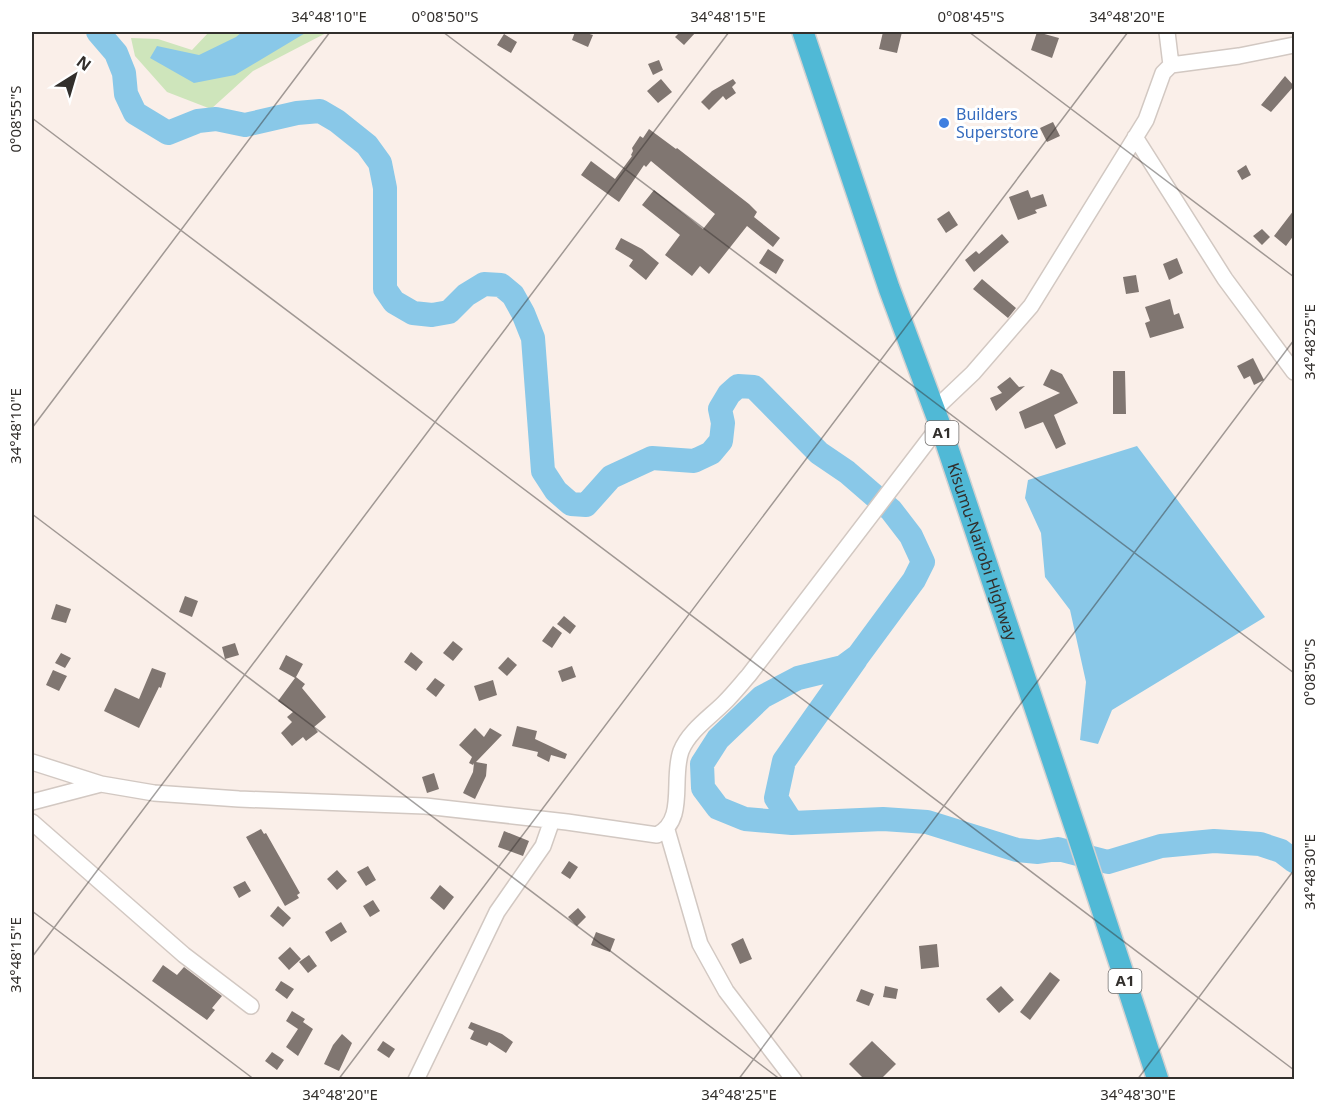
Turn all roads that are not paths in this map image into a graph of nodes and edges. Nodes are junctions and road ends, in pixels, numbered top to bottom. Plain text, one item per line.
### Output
1 (803, 32) edge
2 (1167, 32) edge
3 (1294, 45) edge
4 (1171, 65) junction
5 (1135, 137) junction
6 (1294, 372) edge
7 (937, 418) junction
8 (32, 762) edge
9 (101, 784) junction
10 (32, 802) edge
11 (32, 822) edge
12 (550, 826) dead end
13 (667, 830) junction
14 (251, 1006) dead end
15 (416, 1080) edge
16 (794, 1080) edge
17 (1158, 1080) edge

1 - 7 highway, Kisumu-Nairobi Highway / A1
2 - 4 street
3 - 4 street
4 - 5 street
5 - 6 street
5 - 7 street
7 - 13 street
7 - 17 highway, Kisumu-Nairobi Highway / A1
8 - 9 street
9 - 10 street
9 - 13 street
11 - 14 street
12 - 15 street
13 - 16 street

